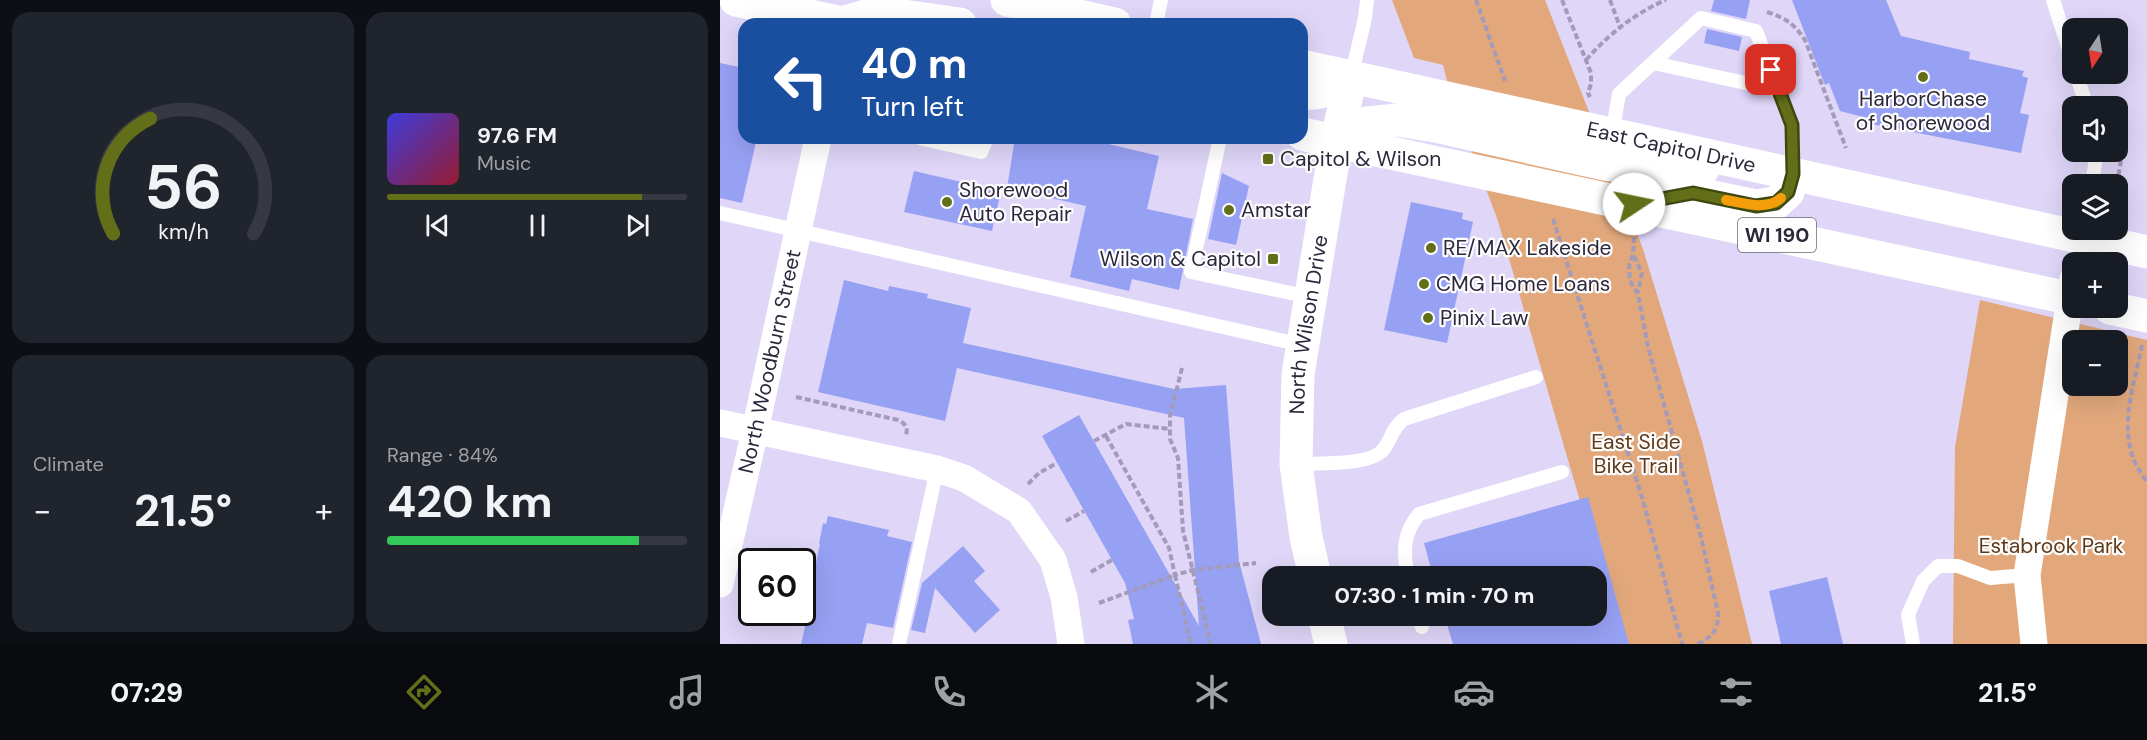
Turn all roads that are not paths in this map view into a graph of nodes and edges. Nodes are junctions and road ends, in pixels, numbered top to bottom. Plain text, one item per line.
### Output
1 (736, 0) edge
2 (1007, 0) edge
3 (1161, 0) edge
4 (1367, 0) edge
5 (2053, 0) edge
6 (1057, 12) edge
7 (816, 18) edge
8 (859, 18) edge
9 (917, 18) edge
10 (1086, 18) edge
11 (1157, 18) edge
12 (2062, 28) edge
13 (1653, 63) junction
14 (1308, 67) edge
15 (1351, 76) junction
16 (1778, 90) junction
17 (1308, 94) edge
18 (1308, 135) edge
19 (1612, 135) junction
20 (1336, 142) junction
21 (817, 144) edge
22 (946, 144) edge
23 (984, 144) edge
24 (1219, 144) edge
25 (1780, 171) junction
26 (1634, 204) junction
27 (720, 213) edge
28 (798, 231) junction
29 (2080, 243) edge
30 (2147, 252) edge
31 (2062, 290) edge
32 (1310, 297) junction
33 (2068, 318) edge
34 (2126, 318) edge
35 (2145, 330) edge
36 (1302, 345) junction
37 (1536, 377) dead end
38 (720, 423) edge
39 (755, 431) junction
40 (1296, 464) junction
41 (937, 469) junction
42 (1562, 472) dead end
43 (1313, 566) edge
44 (1406, 566) edge
45 (2027, 575) junction
46 (720, 584) edge
47 (1327, 626) edge
48 (900, 644) edge
49 (1071, 644) edge
50 (1331, 644) edge
51 (1913, 644) edge
52 (2034, 644) edge

1 - 7 main road
2 - 6 main road
3 - 11 lane
4 - 15 lane
5 - 12 lane
6 - 10 main road
8 - 9 main road
13 - 16 lane
13 - 16 lane
13 - 19 lane
14 - 15 main road, East Capitol Drive
15 - 17 main road
15 - 19 main road, East Capitol Drive
15 - 20 main road, North Wilson Drive
16 - 25 lane
18 - 20 main road, WI 190
19 - 25 main road, East Capitol Drive
20 - 25 main road
20 - 26 main road, WI 190
20 - 32 main road, North Wilson Drive
21 - 28 street, North Woodburn Street
22 - 23 lane
24 - 32 lane
25 - 26 main road
25 - 29 main road, East Capitol Drive
26 - 31 main road, WI 190
27 - 28 lane
28 - 36 lane
28 - 39 street, North Woodburn Street
29 - 30 main road, East Capitol Drive
32 - 36 main road, North Wilson Drive
33 - 45 street
34 - 35 main road
36 - 40 main road, North Wilson Drive
37 - 40 lane
38 - 39 street
39 - 41 street
39 - 46 street, North Woodburn Street
40 - 43 main road, North Wilson Drive
41 - 48 lane
41 - 49 street
42 - 44 lane
45 - 51 lane
45 - 52 street
47 - 50 main road

